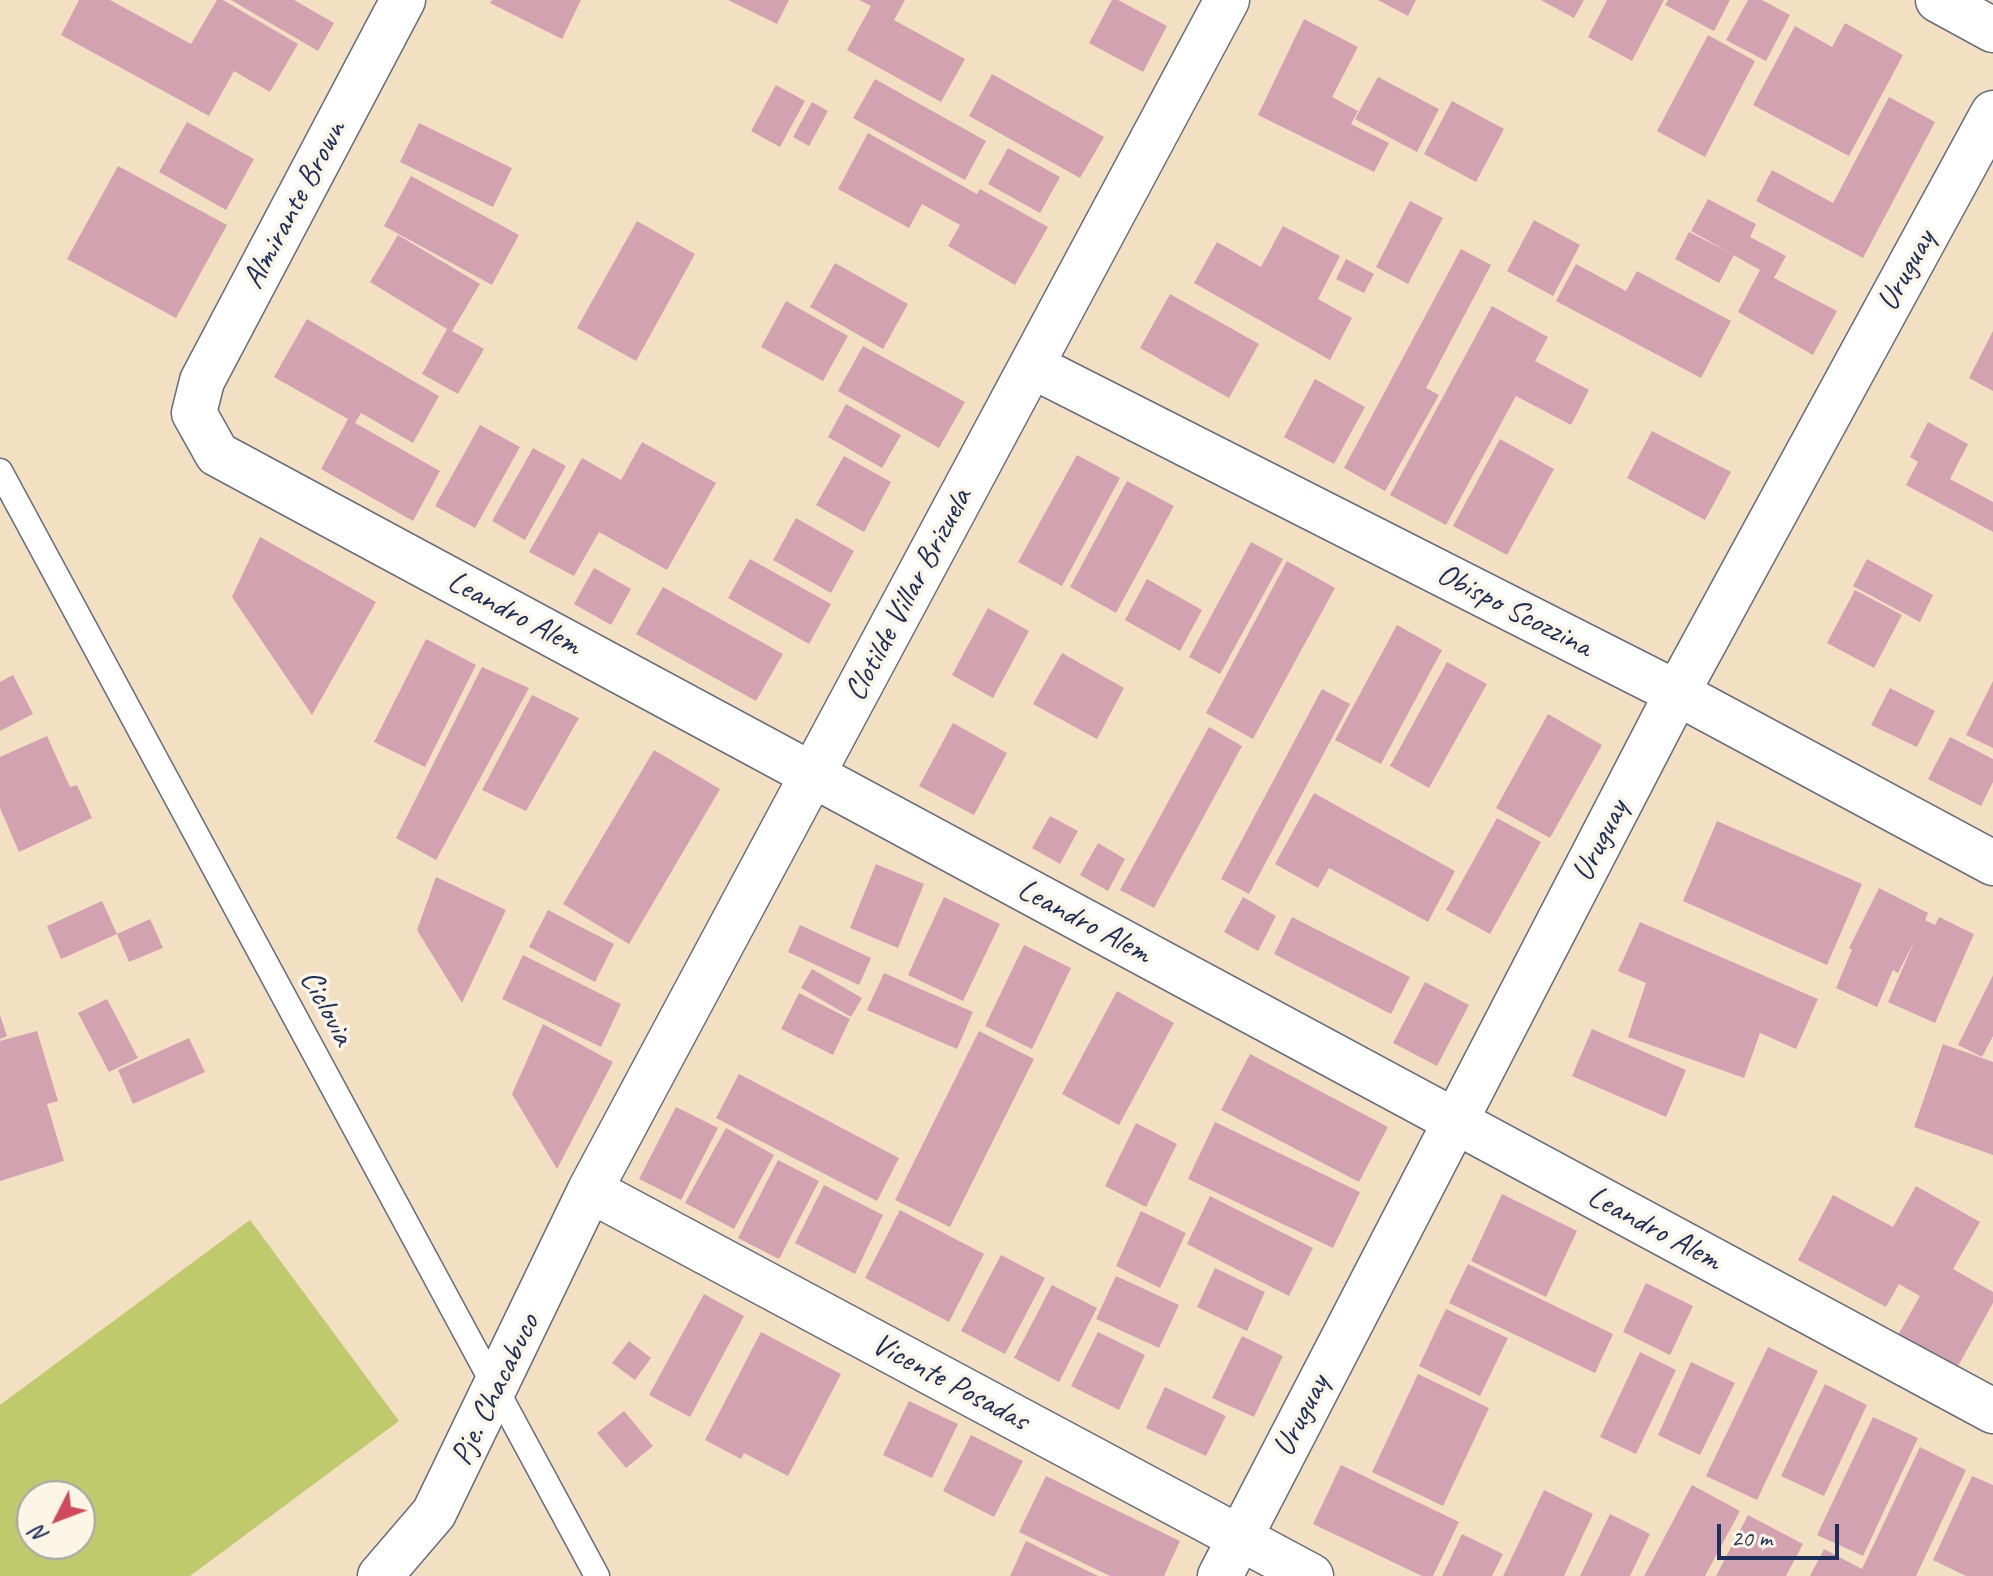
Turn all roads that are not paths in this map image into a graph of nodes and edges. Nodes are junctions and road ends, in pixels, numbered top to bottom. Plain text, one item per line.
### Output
1 (403, 0) edge
2 (1227, 0) edge
3 (1938, 0) edge
4 (1993, 30) edge
5 (1993, 113) edge
6 (1032, 366) junction
7 (194, 413) joint
8 (0, 471) edge
9 (1677, 693) junction
10 (812, 776) junction
11 (1993, 863) edge
12 (1455, 1122) junction
13 (590, 1190) junction
14 (495, 1388) junction
15 (1993, 1411) edge
16 (1239, 1538) junction
17 (380, 1576) edge
18 (597, 1576) edge
19 (1220, 1576) edge
20 (1311, 1576) edge

1 - 7 street, Almirante Brown
2 - 6 street, Clotilde Villar Brizuela
3 - 4 street
5 - 9 street, Uruguay
6 - 9 street, Obispo Scozzina
6 - 10 street, Clotilde Villar Brizuela
7 - 10 street, Leandro Alem
8 - 14 lane, Ciclovia
9 - 11 street, Obispo Scozzina
9 - 12 street, Uruguay
10 - 12 street, Leandro Alem
10 - 13 street, Clotilde Villar Brizuela
12 - 15 street, Leandro Alem
12 - 16 street, Uruguay
13 - 14 street, Pje. Chacabuco
13 - 16 street, Vicente Posadas
14 - 17 street, Pje. Chacabuco
14 - 18 lane, Ciclovia
16 - 19 street, Uruguay
16 - 20 street, Vicente Posadas

